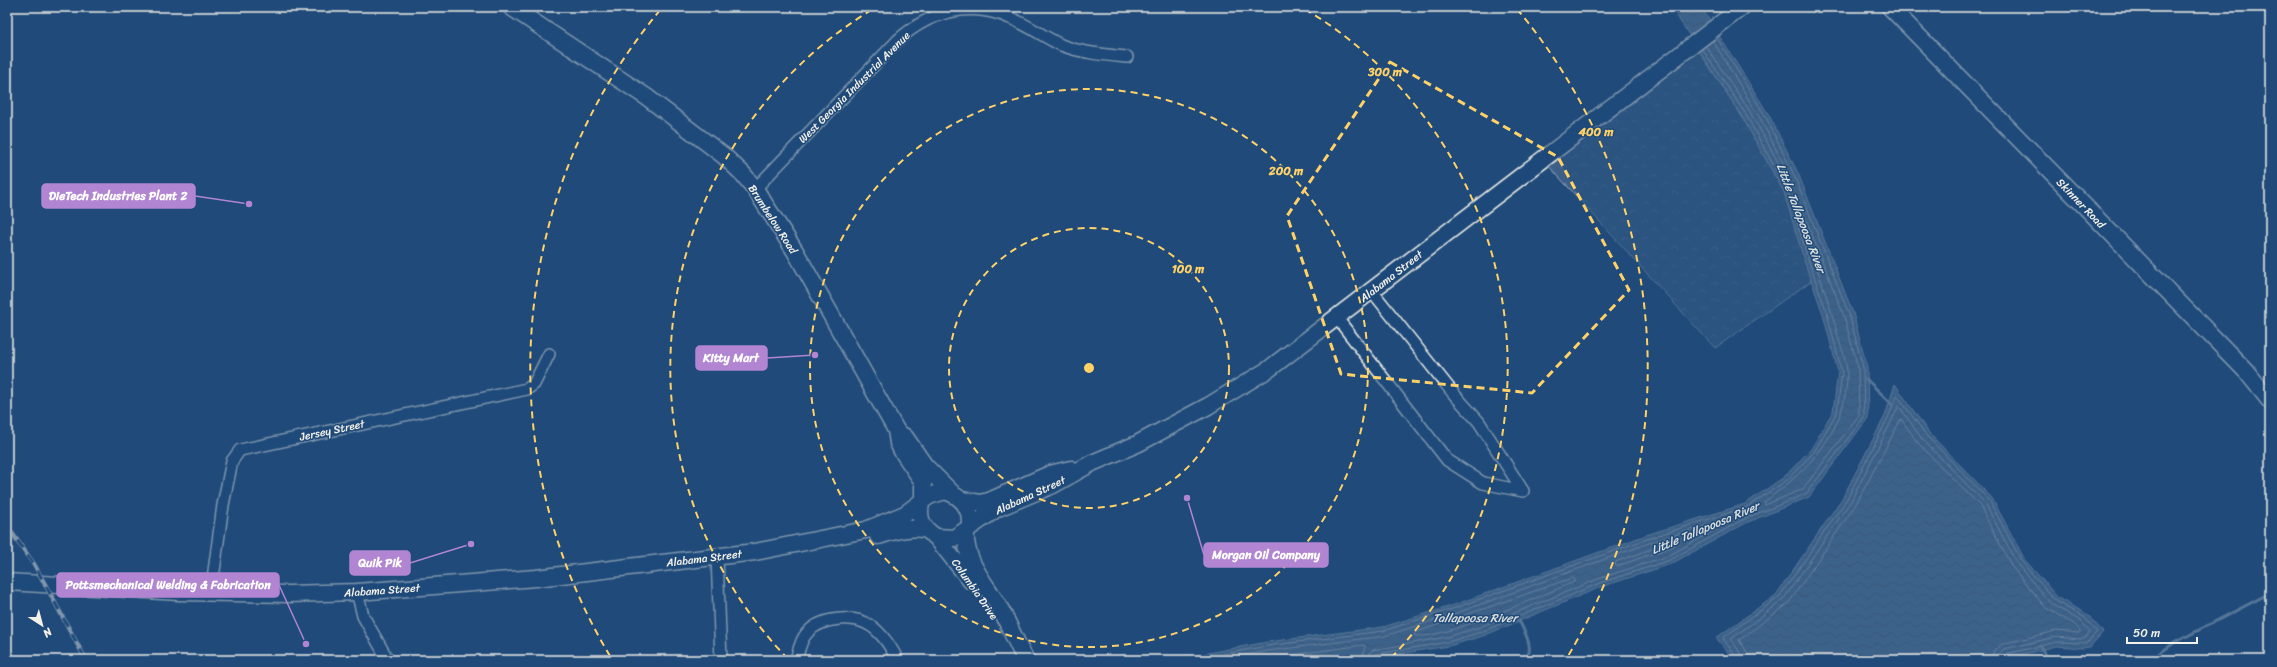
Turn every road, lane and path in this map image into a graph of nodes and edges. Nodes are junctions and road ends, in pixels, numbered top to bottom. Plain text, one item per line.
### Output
1 (511, 7) edge
2 (1890, 7) edge
3 (1736, 12) edge
4 (1127, 57) dead end
5 (755, 189) junction
6 (1372, 291) junction
7 (1337, 318) junction
8 (549, 354) dead end
9 (2270, 401) edge
10 (896, 430) junction
11 (1092, 463) junction
12 (956, 497) junction
13 (922, 502) junction
14 (967, 530) junction
15 (931, 534) junction
16 (755, 552) junction
17 (717, 556) junction
18 (7, 582) edge
19 (357, 592) junction
20 (211, 593) junction
21 (1015, 640) junction
22 (388, 660) edge
23 (721, 660) edge
24 (796, 660) edge
25 (898, 660) edge
26 (1026, 660) edge

1 - 5 main road, Brumbelow Road
2 - 9 main road, Skinner Road
3 - 6 main road, Alabama Street
4 - 5 street, West Georgia Industrial Avenue
5 - 10 main road, Brumbelow Road
6 - 7 main road, Alabama Street
6 - 7 street
7 - 11 main road, Alabama Street
8 - 20 street, Jersey Street
10 - 12 main road, Brumbelow Road
10 - 13 main road, Brumbelow Road
11 - 12 main road, Alabama Street
11 - 14 main road, Alabama Street
12 - 13 main road
12 - 14 main road
13 - 15 main road
13 - 16 main road, Alabama Street
14 - 15 main road
14 - 21 main road, Columbia Drive
15 - 16 main road, Alabama Street
15 - 21 main road, Columbia Drive
16 - 17 main road, Alabama Street
17 - 19 main road, Alabama Street
17 - 23 street
18 - 20 main road, Alabama Street
19 - 20 main road, Alabama Street
19 - 22 street
21 - 26 main road, Columbia Drive
24 - 25 street

